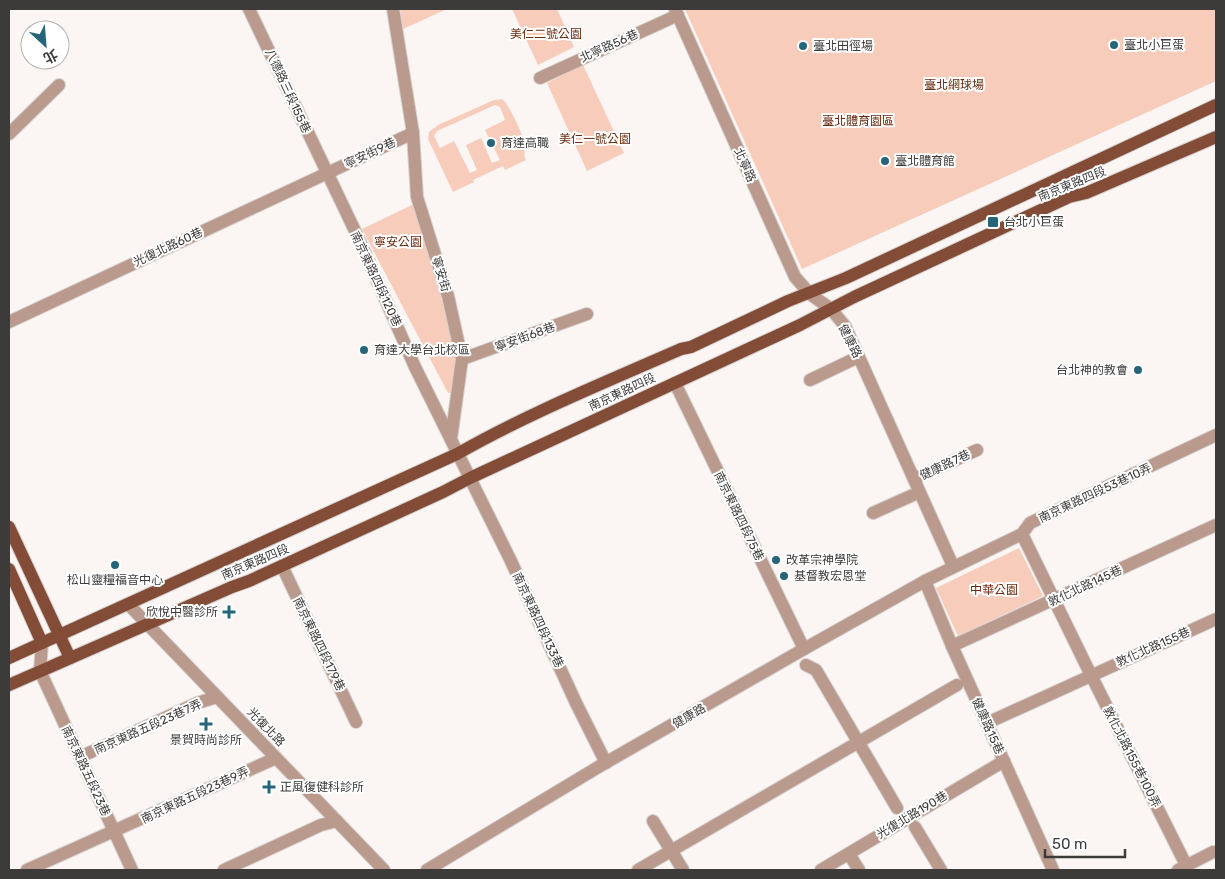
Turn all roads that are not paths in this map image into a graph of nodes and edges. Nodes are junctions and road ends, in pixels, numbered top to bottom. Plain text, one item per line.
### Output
1 (249, 9) edge
2 (393, 9) edge
3 (676, 12) edge
4 (540, 78) dead end
5 (59, 85) dead end
6 (1216, 105) edge
7 (413, 133) junction
8 (9, 134) edge
9 (1216, 138) edge
10 (327, 174) junction
11 (810, 294) junction
12 (831, 309) junction
13 (587, 314) dead end
14 (9, 322) edge
15 (462, 359) junction
16 (852, 360) dead end
17 (810, 380) dead end
18 (675, 383) junction
19 (1216, 435) edge
20 (451, 439) junction
21 (977, 450) dead end
22 (458, 454) junction
23 (470, 478) junction
24 (914, 479) junction
25 (913, 495) dead end
26 (873, 513) dead end
27 (1216, 524) edge
28 (9, 527) edge
29 (1022, 534) junction
30 (282, 566) junction
31 (953, 566) junction
32 (9, 569) edge
33 (925, 581) junction
34 (1055, 600) junction
35 (128, 604) junction
36 (1216, 619) edge
37 (147, 624) junction
38 (59, 635) junction
39 (42, 643) junction
40 (952, 646) junction
41 (804, 649) junction
42 (9, 658) edge
43 (70, 658) junction
44 (806, 665) dead end
45 (40, 671) junction
46 (1091, 675) junction
47 (9, 685) edge
48 (957, 685) dead end
49 (217, 697) junction
50 (356, 722) dead end
51 (987, 723) junction
52 (858, 743) junction
53 (80, 757) junction
54 (276, 758) junction
55 (1004, 761) junction
56 (606, 763) junction
57 (898, 808) dead end
58 (337, 821) junction
59 (653, 821) dead end
60 (915, 827) dead end
61 (114, 832) junction
62 (671, 851) junction
63 (1213, 852) dead end
64 (849, 854) junction
65 (1182, 868) edge
66 (27, 870) edge
67 (132, 870) edge
68 (224, 870) edge
69 (384, 870) edge
70 (427, 870) edge
71 (638, 870) edge
72 (683, 870) edge
73 (821, 870) edge
74 (859, 870) edge
75 (941, 870) edge
76 (1054, 870) edge

1 - 10 street, 八德路三段155巷
2 - 7 street, 寧安街
3 - 4 street, 北寧路56巷
3 - 11 street, 北寧路
5 - 8 street
6 - 11 main road, 南京東路四段
7 - 10 street, 寧安街9巷
7 - 15 street, 寧安街
9 - 12 main road, 南京東路四段
10 - 14 street, 光復北路60巷
10 - 20 street, 南京東路四段120巷
11 - 12 street, 北寧路
11 - 22 main road, 南京東路四段
12 - 18 main road, 南京東路四段
12 - 24 street, 健康路
13 - 15 street, 寧安街68巷
15 - 20 street, 寧安街
16 - 17 street
18 - 23 main road, 南京東路四段
18 - 41 street, 南京東路四段75巷
19 - 29 street, 南京東路四段53巷10弄
20 - 22 street
21 - 24 street, 健康路7巷
22 - 23 street
22 - 35 main road, 南京東路四段
23 - 30 main road, 南京東路四段
23 - 56 street, 南京東路四段133巷
24 - 31 street, 健康路
25 - 26 street
27 - 34 street, 敦化北路145巷
28 - 38 main road
29 - 31 street, 健康路
29 - 34 street
30 - 37 main road, 南京東路四段
30 - 50 street, 南京東路四段179巷
31 - 33 street, 健康路
32 - 39 main road
33 - 40 street, 健康路15巷
33 - 41 street, 健康路
34 - 40 street, 敦化北路145巷
34 - 46 street
35 - 37 street, 光復北路
35 - 38 main road, 南京東路四段
36 - 46 street, 敦化北路155巷
37 - 43 main road, 南京東路四段
37 - 49 street, 光復北路
38 - 39 main road, 南京東路四段
38 - 43 main road
39 - 42 main road, 南京東路四段
39 - 45 street
40 - 51 street, 健康路15巷
41 - 56 street, 健康路
43 - 45 main road, 南京東路四段
44 - 52 street
45 - 47 main road, 南京東路四段
45 - 53 street, 南京東路五段23巷
46 - 51 street, 敦化北路155巷
46 - 65 street, 敦化北路155巷100弄
48 - 52 street
49 - 53 street, 南京東路五段23巷7弄
49 - 54 street, 光復北路
51 - 55 street, 健康路15巷
52 - 57 street
52 - 62 street
53 - 61 street, 南京東路五段23巷
54 - 58 street, 光復北路
54 - 61 street, 南京東路五段23巷9弄
55 - 64 street, 光復北路190巷
55 - 76 street, 健康路15巷
56 - 70 street, 健康路
58 - 68 street
58 - 69 street, 光復北路
59 - 62 street
60 - 75 street
61 - 66 street, 南京東路五段23巷9弄
61 - 67 street, 南京東路五段23巷
62 - 71 street
62 - 72 street
63 - 65 street
64 - 73 street, 光復北路190巷
64 - 74 street

